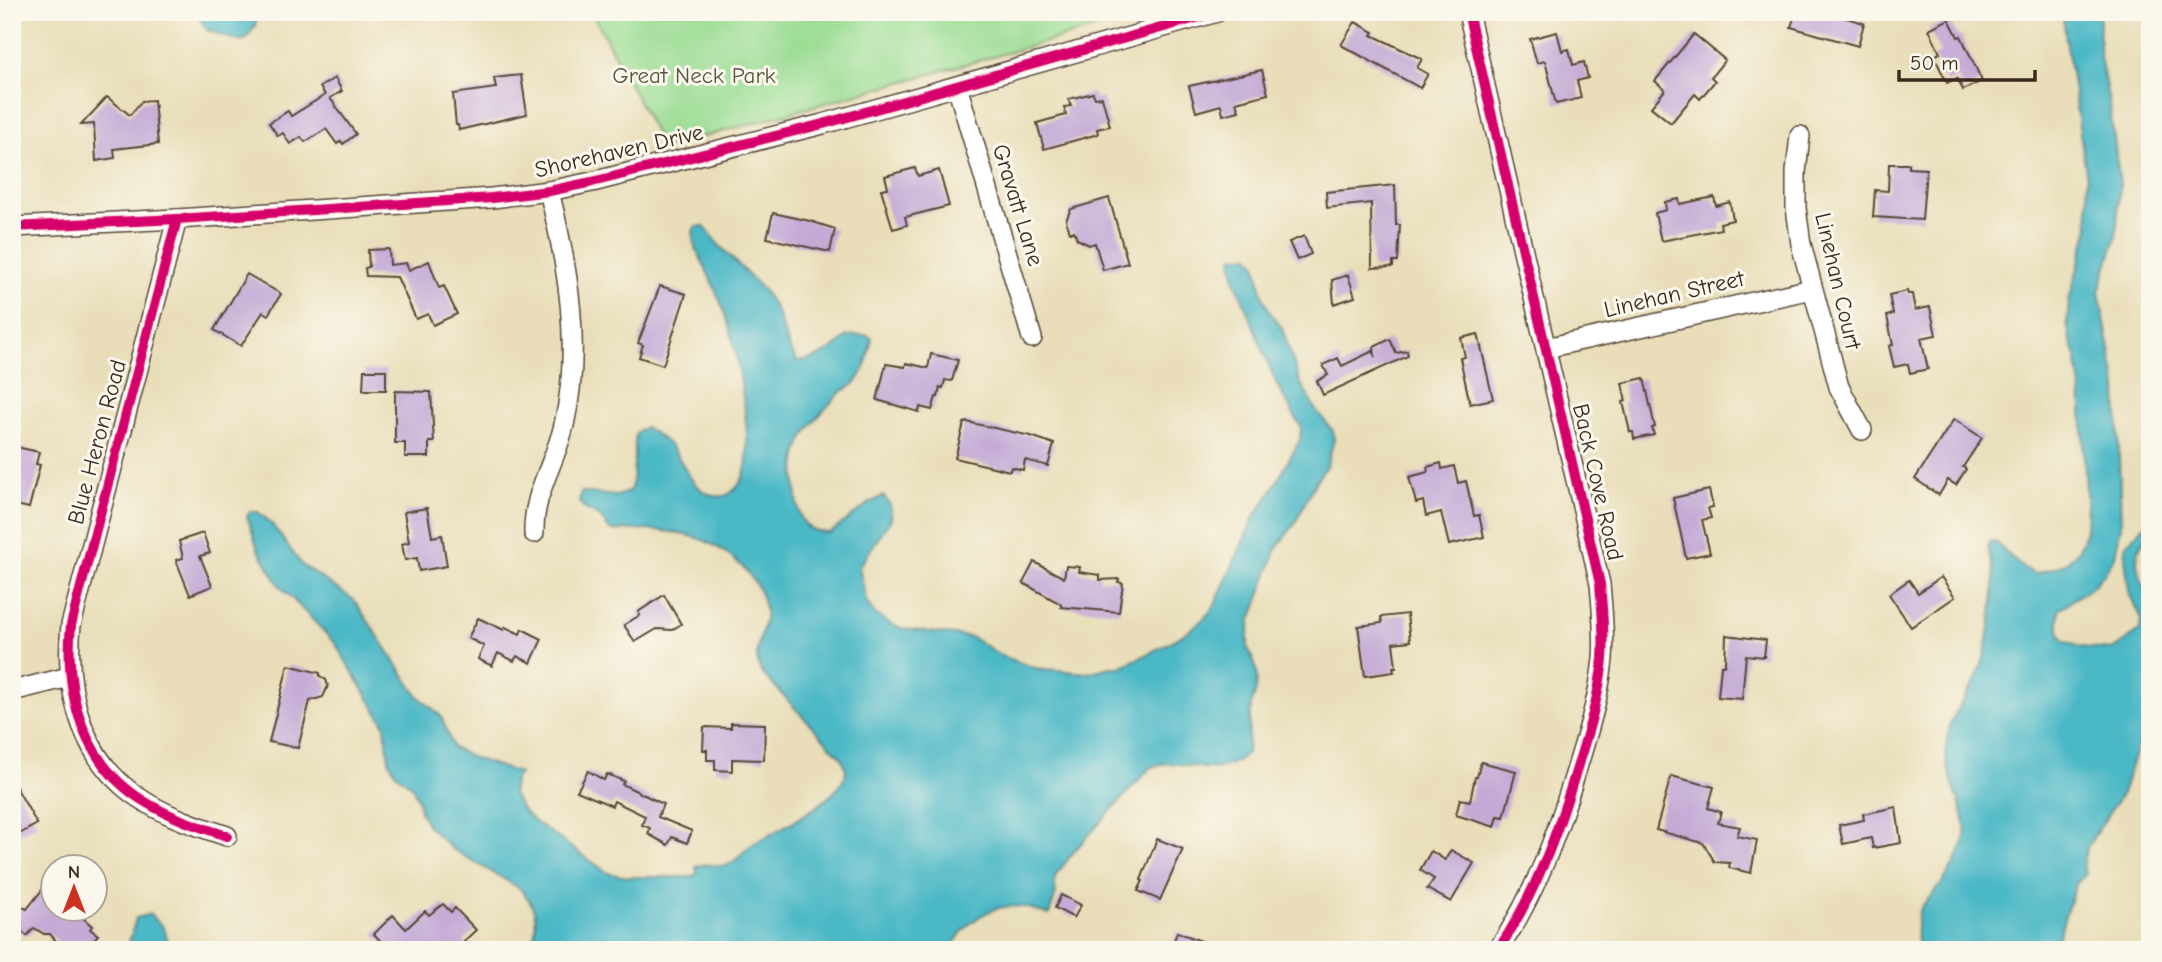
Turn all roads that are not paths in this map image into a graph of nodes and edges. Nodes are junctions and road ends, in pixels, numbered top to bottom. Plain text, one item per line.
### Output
1 (1217, 12) edge
2 (1468, 12) edge
3 (957, 86) junction
4 (1800, 136) dead end
5 (549, 191) junction
6 (177, 219) junction
7 (12, 228) edge
8 (1812, 289) junction
9 (1032, 338) dead end
10 (1546, 348) junction
11 (1862, 430) dead end
12 (534, 533) dead end
13 (69, 677) junction
14 (12, 691) edge
15 (227, 836) dead end
16 (1499, 950) edge

1 - 3 street, Shorehaven Drive
2 - 10 street, Back Cove Road
3 - 5 street, Shorehaven Drive
3 - 9 street, Gravatt Lane
4 - 8 street, Linehan Court
5 - 6 street, Shorehaven Drive
5 - 12 street
6 - 7 street, Shorehaven Drive
6 - 13 street, Blue Heron Road
8 - 10 street, Linehan Street
8 - 11 street, Linehan Court
10 - 16 street, Back Cove Road
13 - 14 street
13 - 15 street, Blue Heron Road

